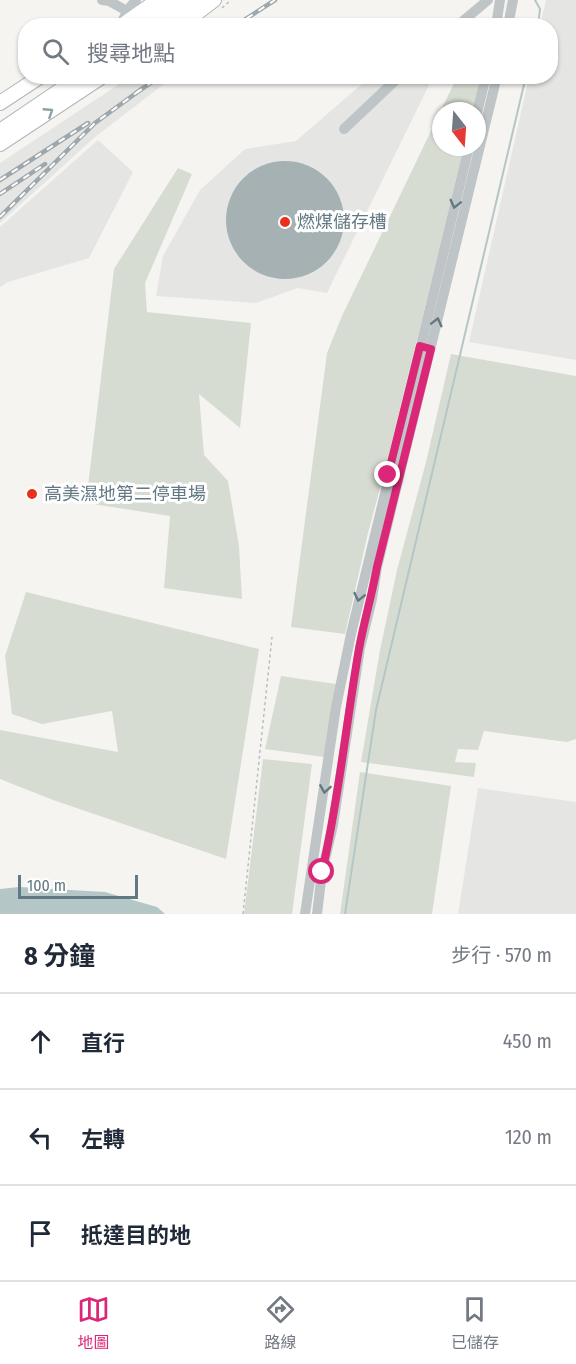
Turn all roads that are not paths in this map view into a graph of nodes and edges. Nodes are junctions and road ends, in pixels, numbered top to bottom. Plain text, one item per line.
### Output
1 (102, 0) edge
2 (136, 0) edge
3 (158, 0) edge
4 (178, 0) edge
5 (196, 0) edge
6 (214, 0) edge
7 (488, 0) edge
8 (500, 0) edge
9 (513, 0) edge
10 (127, 10) junction
11 (124, 18) edge
12 (131, 18) edge
13 (152, 18) edge
14 (170, 18) edge
15 (190, 18) edge
16 (467, 18) edge
17 (497, 18) edge
18 (510, 18) edge
19 (29, 84) edge
20 (54, 84) edge
21 (69, 84) edge
22 (91, 84) edge
23 (392, 84) edge
24 (484, 84) edge
25 (495, 84) edge
26 (480, 102) edge
27 (0, 103) edge
28 (0, 121) edge
29 (344, 129) dead end
30 (0, 130) edge
31 (0, 144) edge
32 (470, 156) edge
33 (471, 160) junction
34 (425, 347) junction
35 (305, 914) edge
36 (317, 914) edge

1 - 10 street
2 - 10 street
3 - 12 main road
4 - 13 main road
5 - 14 main road
6 - 15 main road
7 - 16 street
8 - 17 street
9 - 18 street
10 - 11 street
19 - 27 main road
20 - 28 main road
21 - 30 main road
31 -> 22 main road
23 - 29 street
24 - 26 street
25 - 33 street
32 - 33 street
33 - 34 street
34 -> 35 street
34 - 36 street

